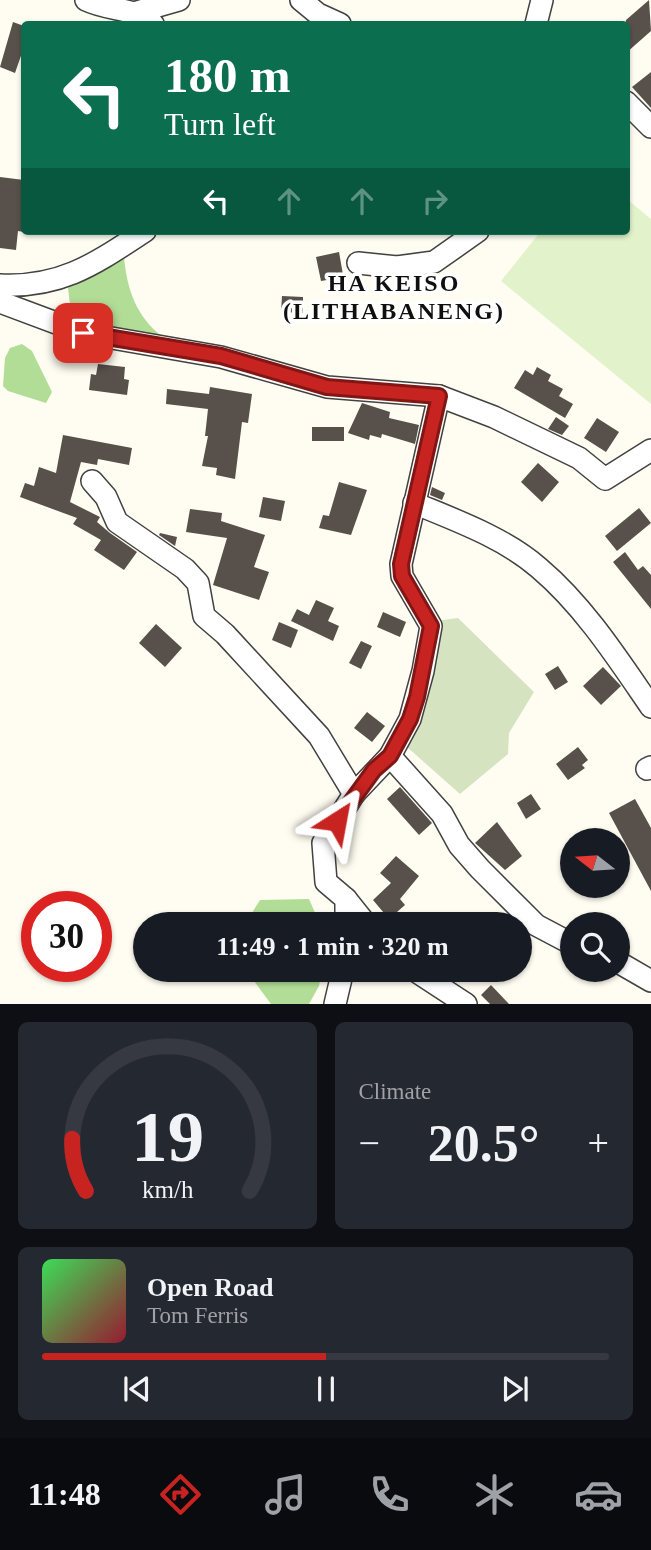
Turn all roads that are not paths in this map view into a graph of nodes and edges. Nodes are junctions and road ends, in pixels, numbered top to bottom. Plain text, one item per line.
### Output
1 (86, 0) edge
2 (179, 0) edge
3 (309, 8) edge
4 (145, 18) edge
5 (334, 21) edge
6 (630, 106) edge
7 (651, 127) edge
8 (139, 235) edge
9 (472, 235) edge
10 (358, 262) dead end
11 (0, 285) edge
12 (0, 302) edge
13 (439, 396) junction
14 (651, 450) edge
15 (92, 481) dead end
16 (414, 503) junction
17 (651, 706) edge
18 (390, 756) junction
19 (354, 794) junction
20 (346, 899) junction
21 (346, 912) edge
22 (356, 912) edge
23 (560, 938) edge
24 (630, 969) edge
25 (651, 981) edge
26 (340, 982) edge
27 (433, 982) edge
28 (335, 1004) edge
29 (467, 1004) edge

1 - 4 street
2 - 4 street
3 - 5 street
6 - 7 street
8 - 11 street
9 - 10 street
12 - 13 street
13 - 14 street
13 - 16 street
15 - 19 street
16 - 17 street
16 - 18 street
18 - 19 street
18 - 23 street
19 - 20 street
20 - 21 street
20 - 22 street
24 - 25 street
26 - 28 street
27 - 29 street

